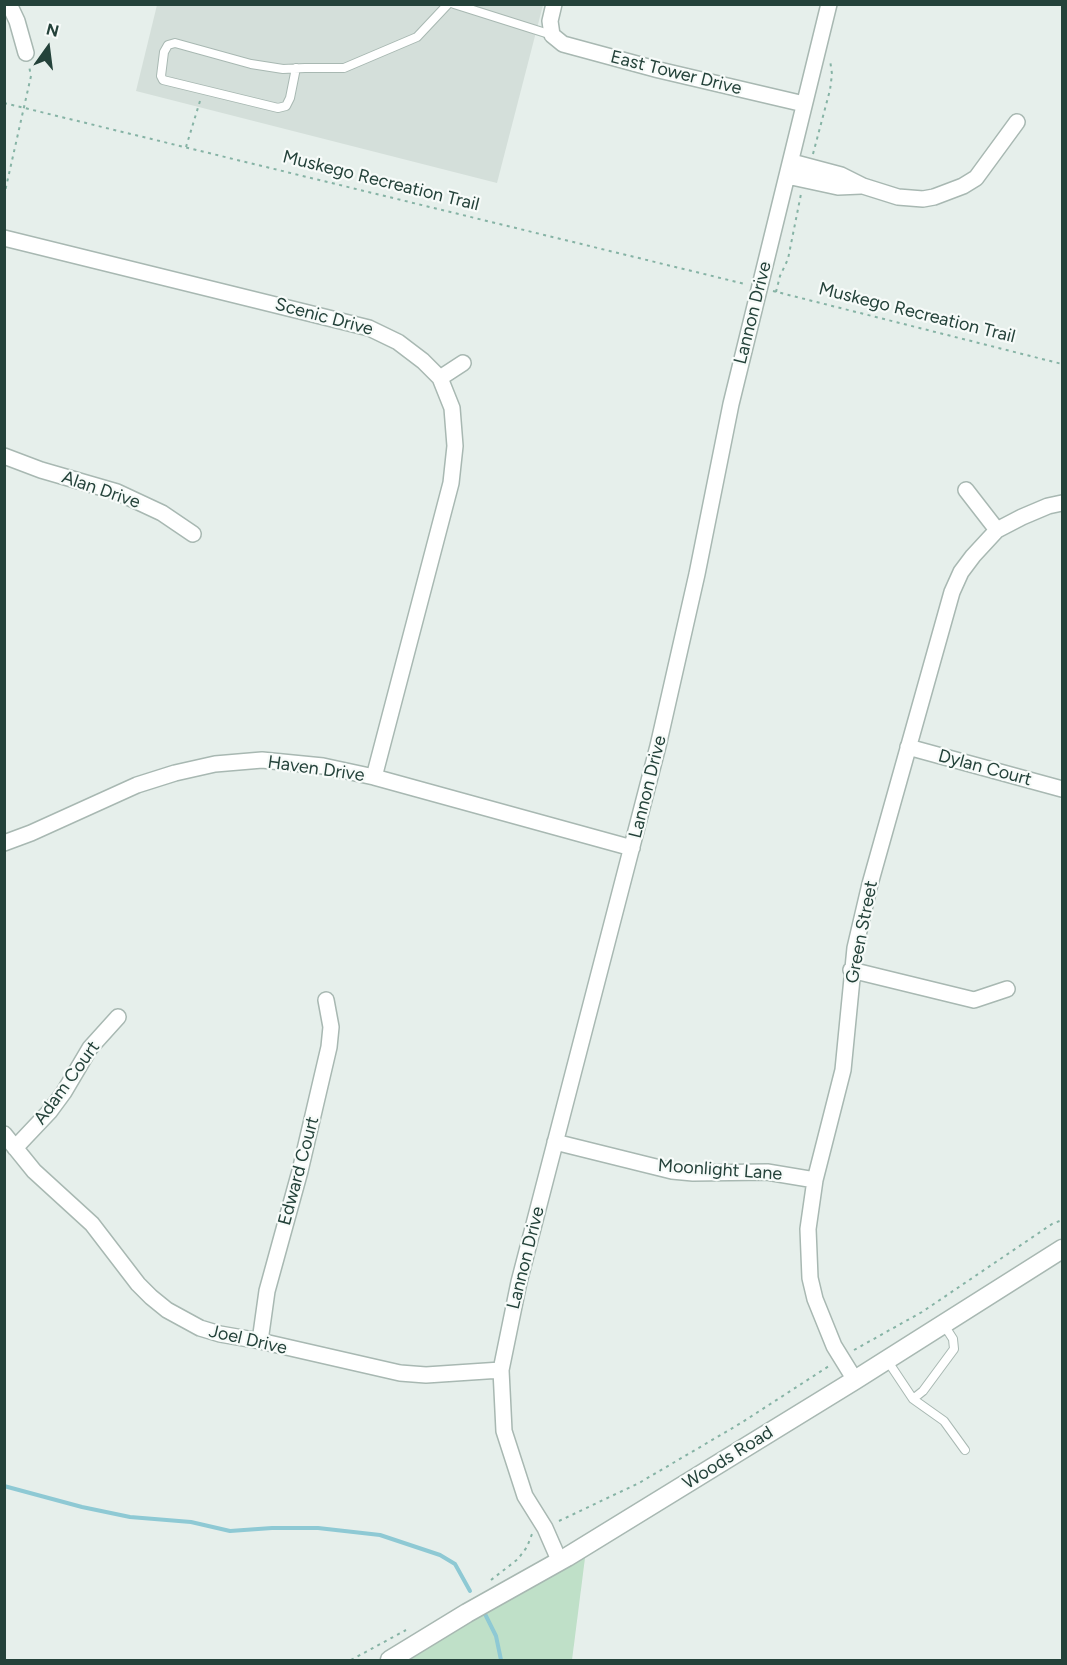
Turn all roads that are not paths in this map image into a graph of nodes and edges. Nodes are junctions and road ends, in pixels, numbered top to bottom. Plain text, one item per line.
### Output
1 (9, 4) edge
2 (448, 4) edge
3 (454, 4) edge
4 (554, 4) edge
5 (829, 4) edge
6 (552, 35) junction
7 (26, 52) road end
8 (296, 68) junction
9 (804, 104) junction
10 (1017, 122) dead end
11 (790, 169) junction
12 (4, 238) edge
13 (463, 363) dead end
14 (440, 378) junction
15 (4, 456) edge
16 (966, 490) dead end
17 (1062, 503) edge
18 (997, 530) junction
19 (193, 534) dead end
20 (908, 747) junction
21 (374, 777) junction
22 (1062, 789) edge
23 (4, 843) edge
24 (632, 848) junction
25 (852, 970) junction
26 (1007, 989) dead end
27 (326, 1000) dead end
28 (118, 1017) dead end
29 (4, 1134) edge
30 (555, 1142) junction
31 (15, 1148) junction
32 (815, 1180) junction
33 (1062, 1249) edge
34 (944, 1324) junction
35 (260, 1341) junction
36 (887, 1360) junction
37 (501, 1370) junction
38 (855, 1380) junction
39 (913, 1399) junction
40 (965, 1450) dead end
41 (559, 1560) junction
42 (390, 1660) edge

1 - 7 street
2 - 8 lane
3 - 6 lane
4 - 6 street
5 - 9 street, Lannon Drive
6 - 9 street, East Tower Drive
8 - 8 lane
9 - 11 street, Lannon Drive
10 - 11 street
11 - 24 street, Lannon Drive
12 - 14 street, Scenic Drive
13 - 14 street
14 - 21 street, Scenic Drive
15 - 19 street, Alan Drive
16 - 18 street
17 - 18 street
18 - 20 street, Green Street
20 - 22 street, Dylan Court
20 - 25 street, Green Street
21 - 23 street, Haven Drive
21 - 24 street, Haven Drive
24 - 30 street, Lannon Drive
25 - 26 street
25 - 32 street, Green Street
27 - 35 street, Edward Court
28 - 31 street, Adam Court
29 - 31 street, Joel Drive
30 - 32 street, Moonlight Lane
30 - 37 street, Lannon Drive
31 - 35 street, Joel Drive
32 - 38 street, Green Street
33 - 34 street, Woods Road
34 - 36 street, Woods Road
34 - 39 lane
35 - 37 street, Joel Drive
36 - 38 street, Woods Road
36 - 39 lane
37 - 41 street, Lannon Drive
38 - 41 street, Woods Road
39 - 40 lane
41 - 42 street, Woods Road

